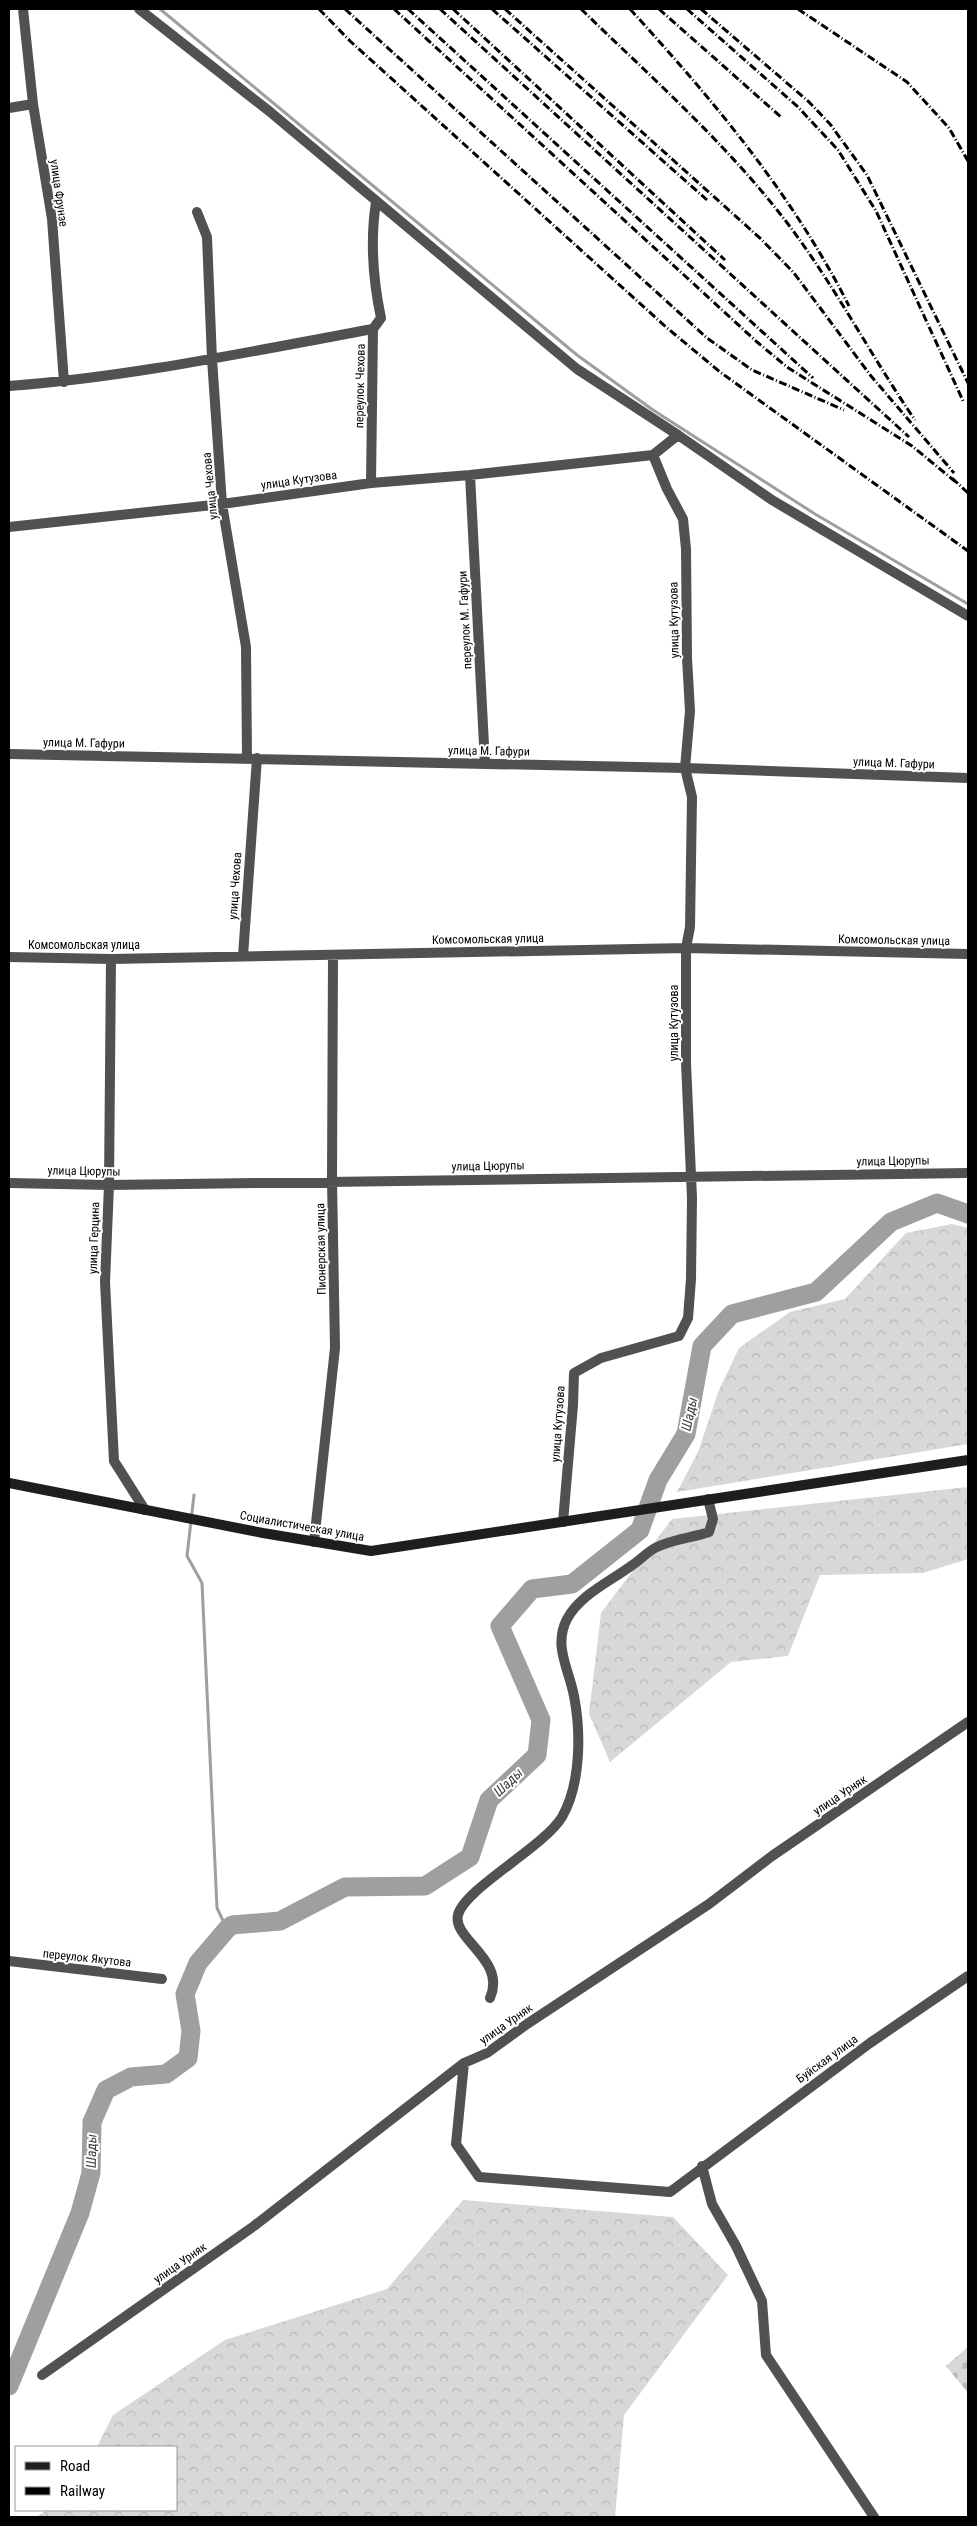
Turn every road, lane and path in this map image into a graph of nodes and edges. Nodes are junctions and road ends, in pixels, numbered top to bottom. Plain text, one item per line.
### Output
1 (23, 9) edge
2 (139, 9) edge
3 (33, 104) junction
4 (9, 108) edge
5 (376, 202) junction
6 (197, 212) dead end
7 (373, 329) junction
8 (212, 359) junction
9 (64, 382) junction
10 (9, 386) edge
11 (678, 435) junction
12 (653, 455) junction
13 (470, 475) junction
14 (371, 483) junction
15 (222, 504) junction
16 (9, 527) edge
17 (968, 616) edge
18 (9, 754) edge
19 (252, 758) junction
20 (485, 764) junction
21 (684, 768) junction
22 (968, 778) edge
23 (686, 948) junction
24 (968, 954) edge
25 (333, 955) junction
26 (243, 956) junction
27 (9, 957) edge
28 (111, 959) junction
29 (968, 1173) edge
30 (692, 1176) junction
31 (332, 1180) junction
32 (9, 1183) edge
33 (109, 1185) junction
34 (968, 1460) edge
35 (9, 1483) edge
36 (708, 1499) junction
37 (145, 1510) junction
38 (563, 1522) junction
39 (314, 1542) junction
40 (968, 1722) edge
41 (9, 1961) edge
42 (968, 1976) edge
43 (162, 1979) dead end
44 (490, 1998) dead end
45 (464, 2063) junction
46 (702, 2166) junction
47 (42, 2375) dead end
48 (874, 2517) edge

1 - 3 street, улица Фрунзе
2 - 5 street
3 - 4 street
3 - 9 street, улица Фрунзе
5 - 7 street, переулок Чехова
5 - 11 street
6 - 8 street, улица Чехова
7 - 8 street
7 - 14 street, переулок Чехова
8 - 9 street
8 - 15 street, улица Чехова
9 - 10 street
11 - 12 street
11 - 17 street
12 - 13 street, улица Кутузова
12 - 21 street, улица Кутузова
13 - 14 street, улица Кутузова
13 - 20 street, переулок М. Гафури
14 - 15 street, улица Кутузова
15 - 16 street, улица Кутузова
15 - 19 street, улица Чехова
18 - 19 street, улица М. Гафури
19 - 20 street, улица М. Гафури
19 - 26 street, улица Чехова
20 - 21 street, улица М. Гафури
21 - 22 street, улица М. Гафури
21 - 23 street, улица Кутузова
23 - 24 street, Комсомольская улица
23 - 25 street, Комсомольская улица
23 - 30 street, улица Кутузова
25 - 26 street, Комсомольская улица
25 - 31 street, Пионерская улица
26 - 28 street, Комсомольская улица
27 - 28 street, Комсомольская улица
28 - 33 street, улица Герцина
29 - 30 street, улица Цюрупы
30 - 31 street, улица Цюрупы
30 - 38 street, улица Кутузова
31 - 33 street, улица Цюрупы
31 - 39 street, Пионерская улица
32 - 33 street, улица Цюрупы
33 - 37 street, улица Герцина
34 - 36 street, Социалистическая улица
35 - 37 street, Социалистическая улица
36 - 38 street, Социалистическая улица
36 - 44 street
37 - 39 street, Социалистическая улица
38 - 39 street, Социалистическая улица
40 - 45 street, улица Урняк
41 - 43 street, переулок Якутова
42 - 46 street, Буйская улица
45 - 46 street, Буйская улица
45 - 47 street, улица Урняк
46 - 48 street

